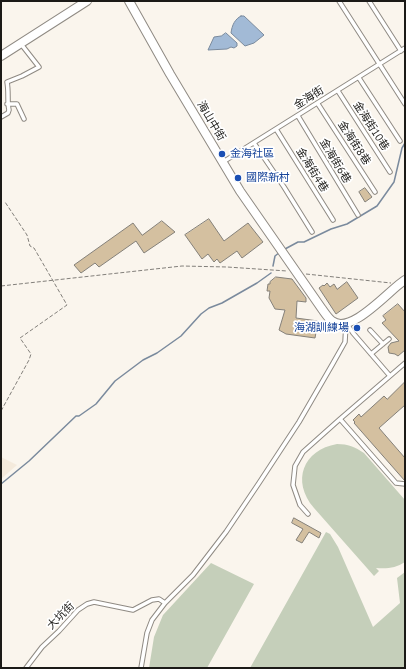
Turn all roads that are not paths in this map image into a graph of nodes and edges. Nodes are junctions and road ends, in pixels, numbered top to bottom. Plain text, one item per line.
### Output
1 (87, 1) edge
2 (129, 1) edge
3 (339, 1) edge
4 (369, 1) edge
5 (21, 43) junction
6 (403, 50) edge
7 (1, 56) edge
8 (380, 64) junction
9 (359, 78) junction
10 (338, 91) junction
11 (7, 104) junction
12 (318, 104) junction
13 (405, 104) edge
14 (298, 116) junction
15 (1, 117) edge
16 (24, 119) dead end
17 (276, 130) junction
18 (400, 141) dead end
19 (254, 143) junction
20 (223, 162) junction
21 (390, 172) dead end
22 (375, 192) dead end
23 (358, 215) dead end
24 (333, 220) dead end
25 (312, 232) dead end
26 (401, 282) edge
27 (346, 323) junction
28 (370, 330) dead end
29 (389, 338) dead end
30 (383, 344) junction
31 (371, 354) junction
32 (405, 363) edge
33 (390, 376) junction
34 (340, 419) junction
35 (405, 484) edge
36 (308, 514) dead end
37 (165, 603) junction
38 (26, 668) edge
39 (141, 668) edge

1 - 5 street
2 - 20 street, 海山中街
3 - 8 lane
4 - 6 lane
5 - 7 street
5 - 11 lane
6 - 8 lane, 金海街
8 - 9 lane, 金海街
8 - 13 lane
9 - 10 lane, 金海街
9 - 18 lane
10 - 12 lane, 金海街
10 - 21 lane, 金海街10巷
11 - 15 lane
11 - 16 lane
12 - 14 lane, 金海街
12 - 22 lane, 金海街8巷
14 - 17 lane, 金海街
14 - 23 lane, 金海街6巷
17 - 19 lane, 金海街
17 - 24 lane, 金海街4巷
19 - 20 lane, 金海街
19 - 25 lane
20 - 27 street, 海山中街
26 - 27 street
27 - 31 lane
27 - 37 lane
28 - 30 lane
29 - 30 lane
30 - 31 lane
31 - 33 lane
32 - 33 lane
33 - 34 lane
34 - 35 lane
34 - 36 lane
37 - 38 lane, 大坑街
37 - 39 lane

